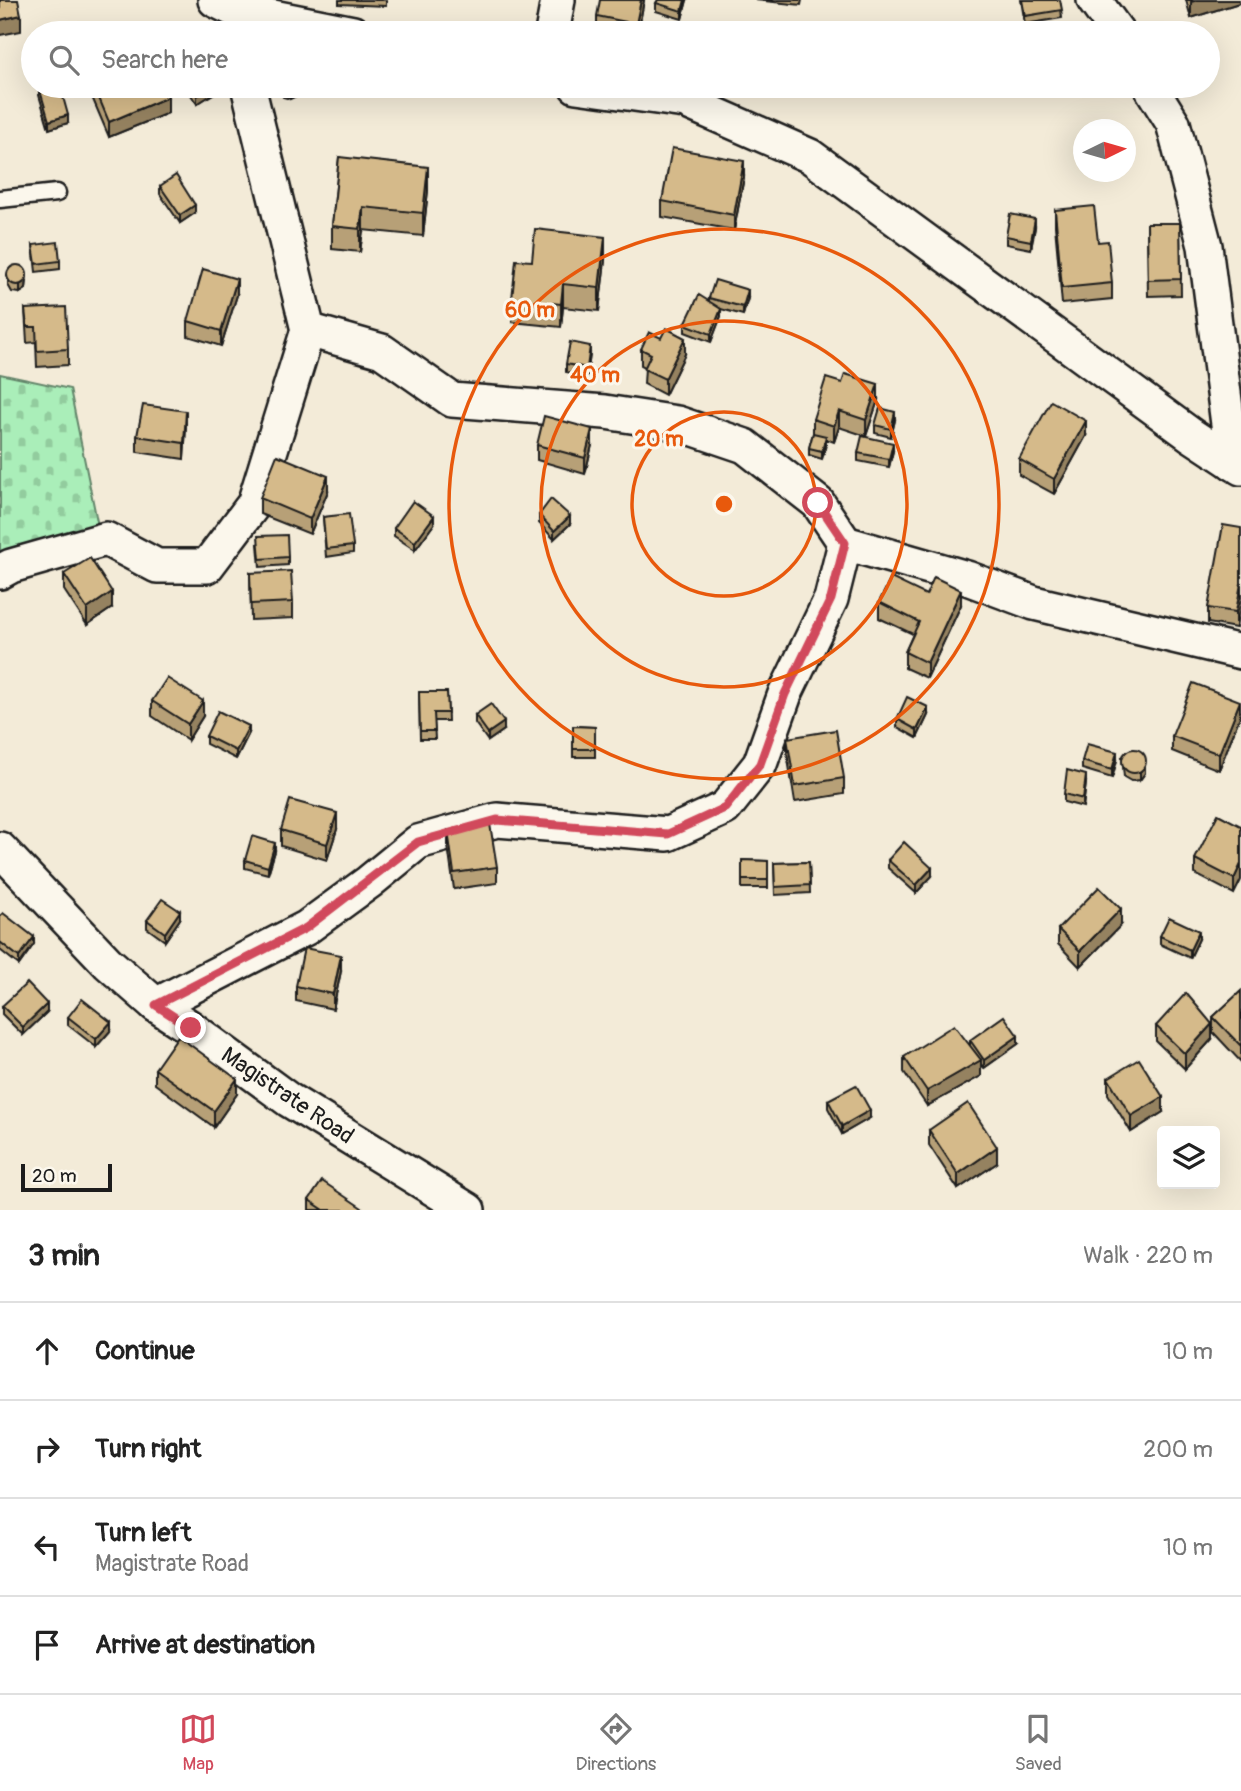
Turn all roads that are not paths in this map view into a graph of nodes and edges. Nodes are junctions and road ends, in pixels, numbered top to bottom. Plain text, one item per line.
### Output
1 (558, 0) edge
2 (1094, 0) edge
3 (229, 14) edge
4 (275, 21) edge
5 (554, 21) edge
6 (1109, 21) edge
7 (251, 98) edge
8 (663, 98) edge
9 (1157, 98) edge
10 (57, 193) dead end
11 (0, 199) edge
12 (308, 330) junction
13 (1237, 465) edge
14 (845, 543) junction
15 (0, 572) edge
16 (1241, 652) edge
17 (0, 849) edge
18 (156, 1005) junction
19 (468, 1210) edge

1 - 5 street
2 - 6 street
3 - 4 street
7 - 12 street
8 - 13 street
9 - 13 street
10 - 11 lane
12 - 14 street
12 - 15 street
14 - 16 street
14 - 18 street
17 - 18 street, Magistrate Road
18 - 19 street, Magistrate Road

